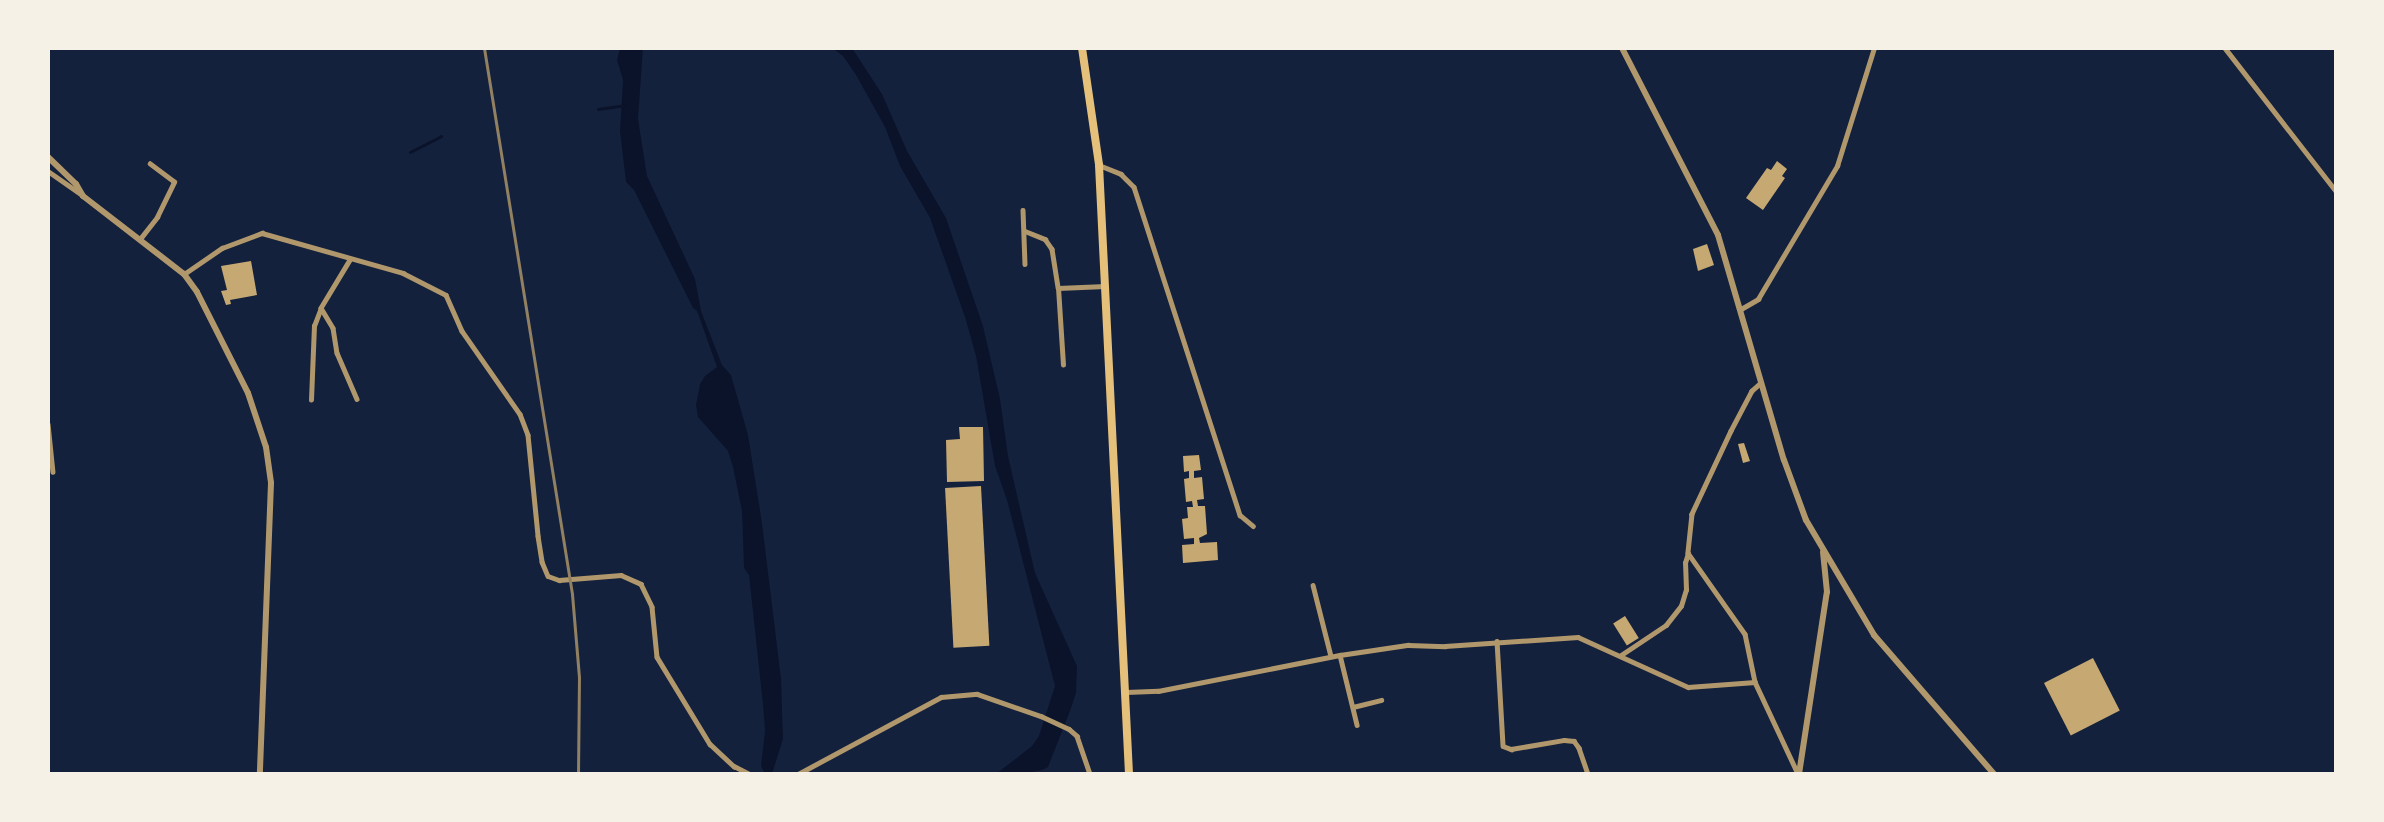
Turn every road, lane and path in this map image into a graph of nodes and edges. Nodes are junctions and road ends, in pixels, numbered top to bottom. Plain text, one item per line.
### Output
1 (1082, 48) edge
2 (1622, 48) edge
3 (1874, 48) edge
4 (2225, 48) edge
5 (48, 158) edge
6 (150, 164) dead end
7 (1099, 165) junction
8 (48, 171) edge
9 (2336, 191) edge
10 (83, 196) junction
11 (1023, 210) dead end
12 (1025, 231) junction
13 (140, 239) junction
14 (350, 260) junction
15 (1025, 264) dead end
16 (183, 274) junction
17 (1105, 286) junction
18 (1058, 288) junction
19 (321, 308) junction
20 (1741, 309) junction
21 (1062, 365) dead end
22 (1760, 381) junction
23 (357, 399) dead end
24 (311, 400) dead end
25 (48, 424) edge
26 (53, 472) dead end
27 (1254, 526) dead end
28 (1822, 549) junction
29 (1688, 552) junction
30 (1312, 585) dead end
31 (1497, 640) junction
32 (1340, 655) junction
33 (1621, 655) junction
34 (1332, 656) junction
35 (1755, 682) junction
36 (1126, 692) junction
37 (1381, 700) dead end
38 (1353, 707) junction
39 (1357, 725) dead end
40 (260, 774) edge
41 (750, 774) edge
42 (798, 774) edge
43 (1090, 774) edge
44 (1129, 774) edge
45 (1588, 774) edge
46 (1798, 774) edge
47 (1994, 774) edge

1 - 7 main road
2 - 20 street
3 - 20 street
4 - 9 street
5 - 10 street
6 - 13 street
7 - 17 main road
7 - 27 street
8 - 10 street
10 - 13 street
11 - 12 street
12 - 15 street
12 - 18 street
13 - 16 street
14 - 16 street
14 - 19 street
14 - 41 street
16 - 40 street
17 - 18 street
17 - 36 main road
18 - 21 street
19 - 23 street
19 - 24 street
20 - 22 street
22 - 28 street
22 - 29 street
25 - 26 street
28 - 46 street
28 - 47 street
29 - 33 street
29 - 35 street
30 - 34 street
31 - 32 street
31 - 33 street
31 - 45 street
32 - 34 street
32 - 38 street
33 - 35 street
34 - 36 street
35 - 46 street
36 - 44 main road
37 - 38 street
38 - 39 street
42 - 43 street

